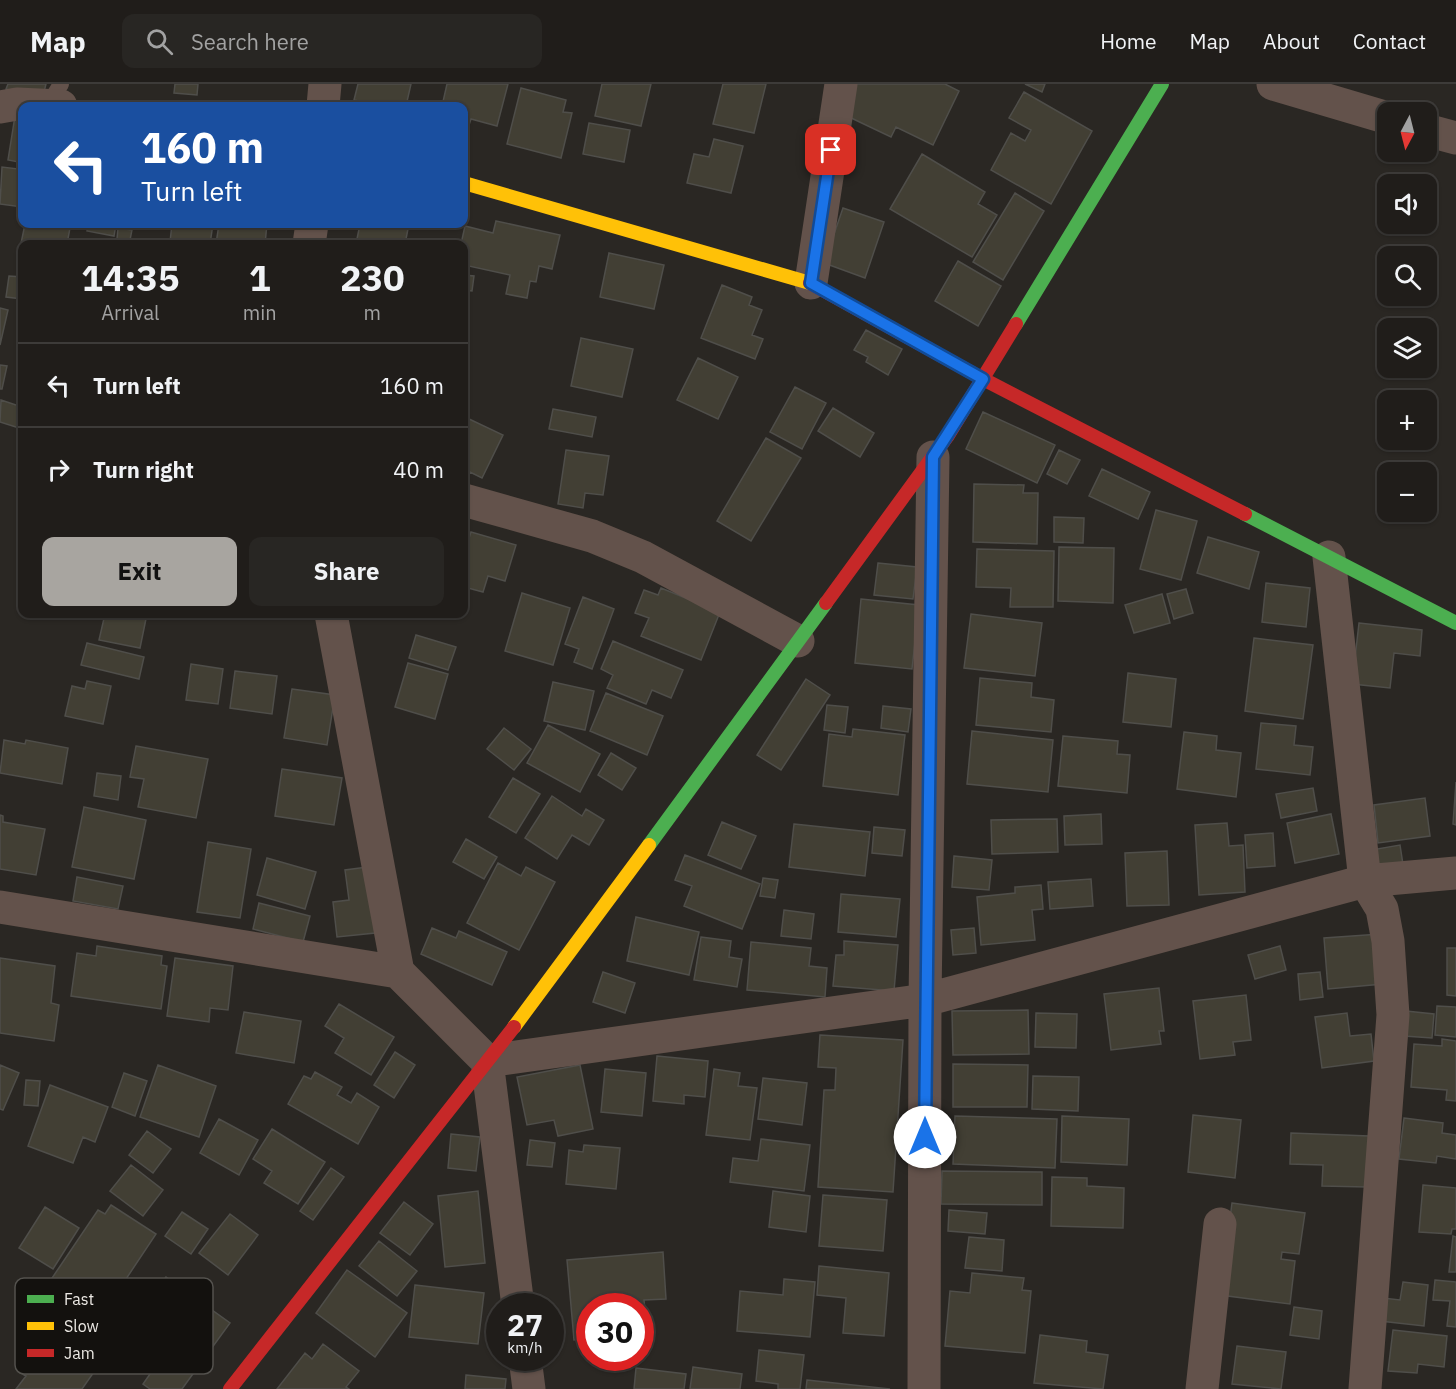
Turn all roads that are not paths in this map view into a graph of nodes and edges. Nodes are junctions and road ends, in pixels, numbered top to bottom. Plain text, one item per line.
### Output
1 (325, 84) edge
2 (841, 84) edge
3 (1162, 84) edge
4 (1273, 84) edge
5 (57, 98) edge
6 (32, 102) edge
7 (323, 102) edge
8 (18, 104) edge
9 (0, 107) edge
10 (1377, 115) edge
11 (1437, 133) edge
12 (1456, 138) edge
13 (468, 184) edge
14 (811, 283) junction
15 (983, 379) junction
16 (933, 457) junction
17 (468, 501) edge
18 (1329, 557) junction
19 (332, 618) edge
20 (1456, 623) edge
21 (798, 640) junction
22 (1456, 873) edge
23 (1365, 881) junction
24 (0, 907) edge
25 (398, 972) junction
26 (925, 1000) junction
27 (487, 1061) junction
28 (1220, 1224) dead end
29 (516, 1293) edge
30 (527, 1371) edge
31 (230, 1389) edge
32 (529, 1389) edge
33 (924, 1389) edge
34 (1202, 1389) edge
35 (1365, 1389) edge

1 - 7 street
2 - 14 street
3 - 15 main road
4 - 10 street
5 - 6 street
8 - 9 street
11 - 12 street
13 - 14 main road
14 - 15 main road
15 - 16 main road
15 - 18 main road
16 - 21 main road
16 - 26 street
17 - 21 street
18 - 20 main road
18 - 23 street
19 - 25 street
21 - 27 main road
22 - 23 street
23 - 26 street
23 - 35 street
24 - 25 street
25 - 27 street
26 - 27 street
26 - 33 street
27 - 29 street
27 - 31 main road
28 - 34 street
30 - 32 street

